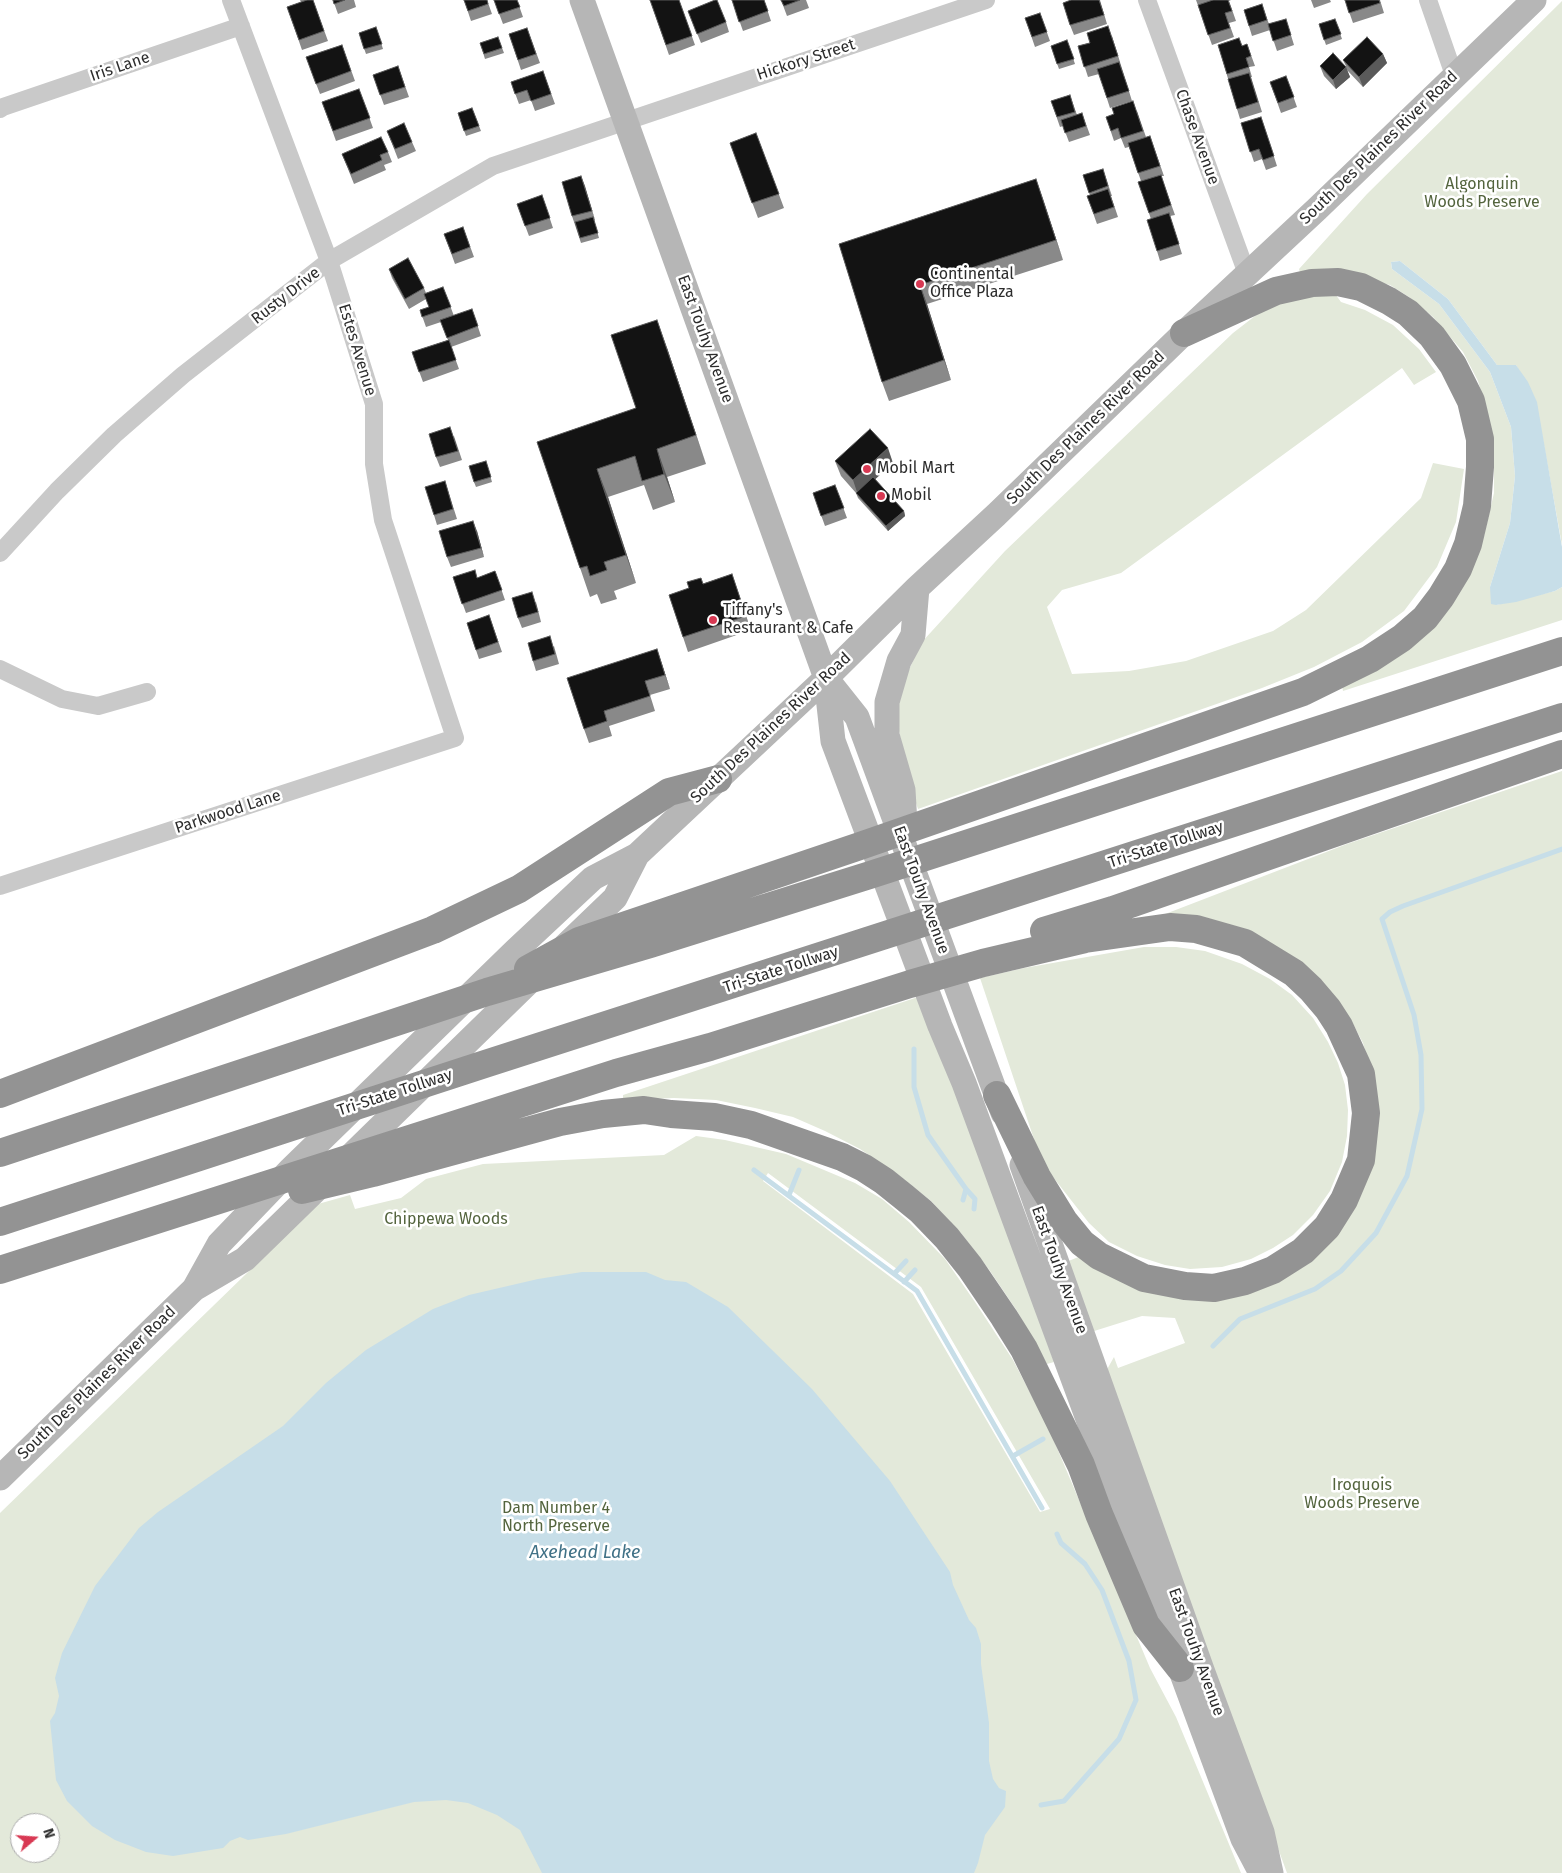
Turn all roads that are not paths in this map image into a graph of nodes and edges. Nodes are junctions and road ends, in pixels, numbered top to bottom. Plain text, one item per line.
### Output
1 (232, 0) edge
2 (582, 0) edge
3 (986, 0) edge
4 (1147, 0) edge
5 (1428, 0) edge
6 (1534, 0) edge
7 (241, 26) junction
8 (1454, 75) junction
9 (0, 109) edge
10 (626, 120) junction
11 (329, 262) junction
12 (1247, 274) junction
13 (1184, 333) junction
14 (0, 553) edge
15 (917, 588) junction
16 (1562, 651) edge
17 (0, 669) edge
18 (826, 678) junction
19 (147, 692) dead end
20 (1562, 717) edge
21 (455, 738) joint
22 (1562, 754) edge
23 (718, 779) junction
24 (907, 851) junction
25 (0, 886) edge
26 (981, 957) junction
27 (487, 992) junction
28 (0, 1094) edge
29 (997, 1095) junction
30 (0, 1153) edge
31 (238, 1199) junction
32 (0, 1222) edge
33 (0, 1270) edge
34 (0, 1478) edge
35 (1180, 1668) junction
36 (1260, 1873) edge
37 (1272, 1873) edge

1 - 7 street, Estes Avenue
2 - 10 main road, East Touhy Avenue
3 - 10 street, Hickory Street
4 - 12 street, Chase Avenue
5 - 8 street
6 - 8 main road, South Des Plaines River Road
7 - 9 street, Iris Lane
7 - 11 street, Estes Avenue
8 - 12 main road, South Des Plaines River Road
10 - 11 street, Rusty Drive
10 - 18 main road, East Touhy Avenue
11 - 14 street, Rusty Drive
11 - 21 street, Estes Avenue
12 - 13 main road, South Des Plaines River Road
13 - 15 main road, South Des Plaines River Road
13 - 27 highway
15 - 18 main road, South Des Plaines River Road
15 - 24 main road
16 - 27 highway
17 - 19 street
18 - 23 main road, South Des Plaines River Road
18 - 24 main road, East Touhy Avenue
18 - 35 main road, East Touhy Avenue
20 - 32 highway, Tri-State Tollway
21 - 25 street, Parkwood Lane
22 - 26 highway
23 - 28 highway
23 - 34 main road, South Des Plaines River Road
24 - 29 main road, East Touhy Avenue
26 - 29 highway
26 - 31 highway
27 - 30 highway
29 - 37 main road, East Touhy Avenue
31 - 33 highway
31 - 35 highway
35 - 36 main road, East Touhy Avenue

